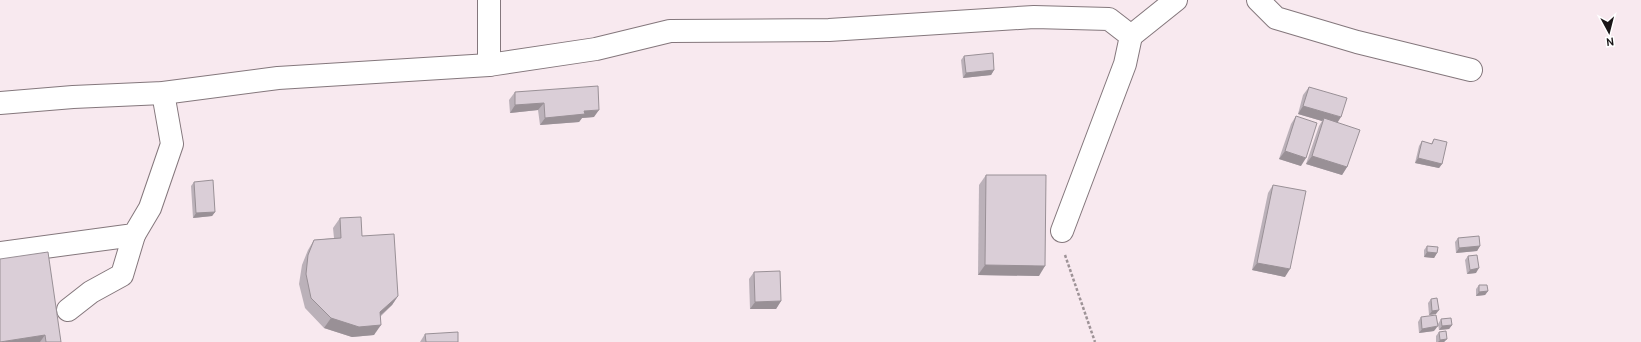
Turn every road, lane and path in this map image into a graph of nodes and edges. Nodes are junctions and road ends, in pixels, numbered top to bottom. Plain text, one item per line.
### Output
1 (489, 0) edge
2 (1176, 0) edge
3 (1258, 0) edge
4 (1131, 36) junction
5 (488, 64) junction
6 (1471, 70) dead end
7 (163, 93) junction
8 (0, 103) edge
9 (1062, 231) joint
10 (134, 235) junction
11 (0, 253) edge
12 (68, 310) dead end
13 (1094, 342) edge

1 - 5 street
2 - 4 street
3 - 6 street
4 - 5 street
4 - 9 street
5 - 7 street
7 - 8 street
7 - 10 street
9 - 13 path
10 - 11 street
10 - 12 street

